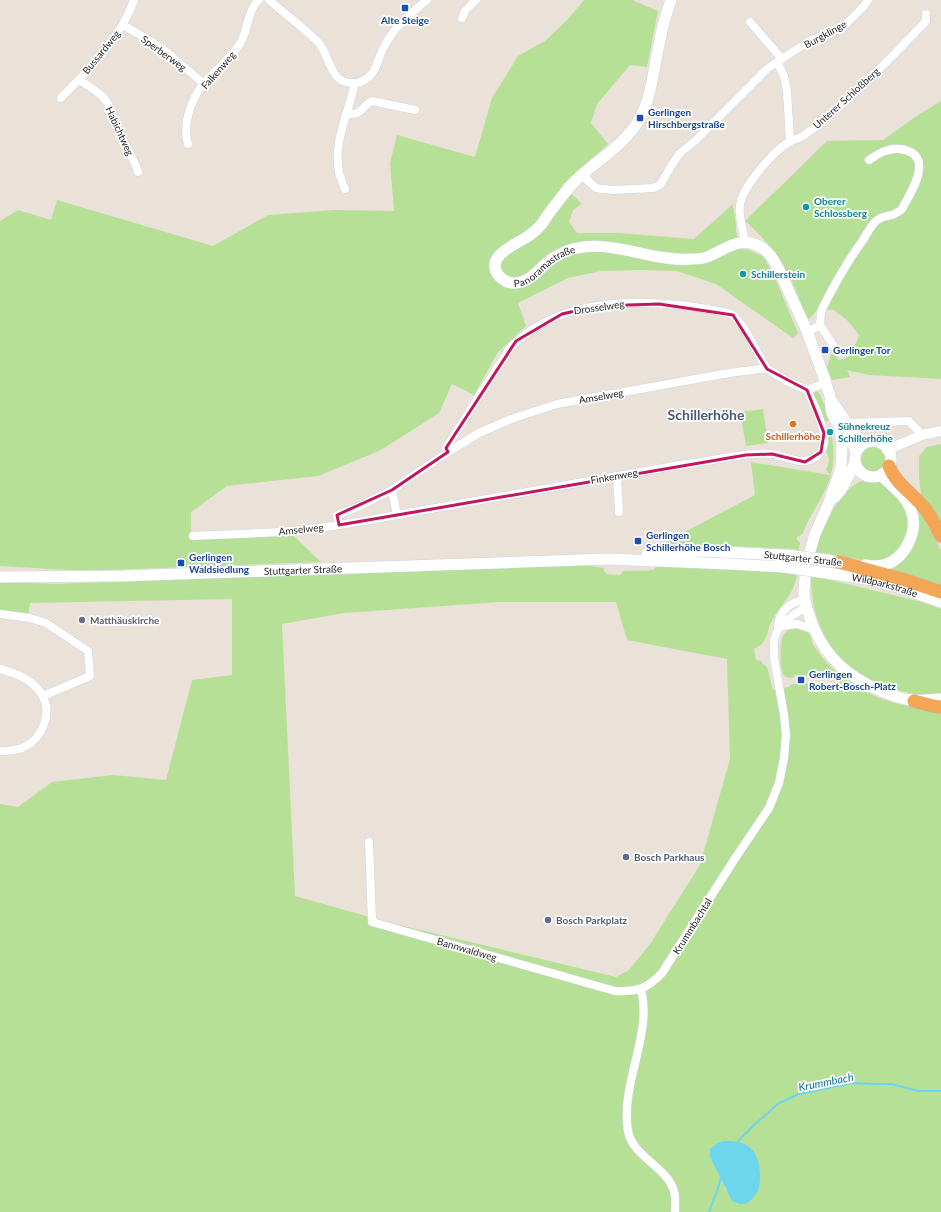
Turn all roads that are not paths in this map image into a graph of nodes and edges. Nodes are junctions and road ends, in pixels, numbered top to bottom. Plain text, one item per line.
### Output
1 (134, 0) edge
2 (259, 0) edge
3 (269, 0) edge
4 (427, 0) edge
5 (476, 0) edge
6 (671, 0) edge
7 (868, 0) edge
8 (926, 14) dead end
9 (462, 18) dead end
10 (750, 22) dead end
11 (123, 25) junction
12 (779, 61) junction
13 (79, 80) junction
14 (204, 84) junction
15 (355, 84) junction
16 (61, 98) dead end
17 (415, 110) dead end
18 (347, 113) junction
19 (790, 141) junction
20 (188, 144) dead end
21 (869, 160) dead end
22 (138, 172) dead end
23 (579, 178) junction
24 (345, 189) dead end
25 (745, 242) junction
26 (820, 325) junction
27 (808, 332) junction
28 (835, 348) dead end
29 (766, 370) junction
30 (825, 383) junction
31 (807, 390) junction
32 (843, 425) junction
33 (941, 431) edge
34 (922, 435) junction
35 (865, 443) junction
36 (887, 450) junction
37 (448, 452) junction
38 (855, 458) junction
39 (885, 471) junction
40 (864, 475) junction
41 (617, 476) junction
42 (392, 490) junction
43 (841, 490) junction
44 (828, 504) junction
45 (619, 512) dead end
46 (398, 515) junction
47 (339, 525) junction
48 (193, 536) dead end
49 (941, 536) edge
50 (810, 551) dead end
51 (696, 557) junction
52 (834, 561) junction
53 (827, 573) joint
54 (805, 576) dead end
55 (0, 577) edge
56 (941, 592) edge
57 (941, 602) edge
58 (806, 604) junction
59 (0, 614) edge
60 (778, 629) junction
61 (815, 630) junction
62 (0, 669) edge
63 (43, 696) junction
64 (941, 699) edge
65 (914, 701) junction
66 (941, 707) edge
67 (0, 751) edge
68 (369, 842) dead end
69 (641, 989) junction
70 (675, 1212) edge

1 - 11 street, Bussardweg
2 - 14 street, Falkenweg
3 - 15 street
4 - 15 street
5 - 9 street
6 - 23 main road, Panoramastraße
7 - 12 street, Burgklinge
8 - 19 street, Unterer Schloßberg
10 - 12 street
11 - 13 street, Bussardweg
11 - 14 street, Sperberweg
12 - 19 street
12 - 23 street, Burgklinge
13 - 16 street, Bussardweg
13 - 22 street, Habichtweg
14 - 20 street, Falkenweg
15 - 18 street
17 - 18 street
18 - 24 street
19 - 25 street, Unterer Schloßberg
21 - 26 street
23 - 25 main road, Panoramastraße
25 - 27 main road
26 - 27 street
26 - 28 street
27 - 30 main road
29 - 31 street
29 - 37 street, Amselweg
29 - 37 street, Drosselweg
30 - 31 street
30 - 32 main road
31 - 41 street, Finkenweg
32 - 34 street
32 - 35 main road
32 - 38 main road
32 - 44 main road
33 - 34 street
34 - 36 street
35 - 36 main road
35 - 38 main road
36 - 39 main road
37 - 42 street, Amselweg
38 - 40 main road
38 - 43 main road
39 - 40 main road
39 - 49 highway
39 - 52 main road, Stuttgarter Straße
40 - 43 main road
41 - 45 street
41 - 46 street, Finkenweg
42 - 46 street
42 - 47 street, Amselweg
43 - 44 main road
44 - 50 main road
46 - 47 street, Finkenweg
47 - 48 street, Amselweg
51 - 52 main road, Stuttgarter Straße, bridge
51 - 53 main road, Stuttgarter Straße, bridge
51 - 55 main road, Stuttgarter Straße
52 - 56 highway, Wildparkstraße
53 - 57 main road, Wildparkstraße
54 - 58 main road
58 - 60 street
58 - 61 main road
59 - 63 street
60 - 61 street
60 - 69 street, Krummbachtal
61 - 65 main road
62 - 63 street
63 - 67 street
64 - 65 main road
65 - 66 highway
68 - 69 street, Bannwaldweg
69 - 70 street

